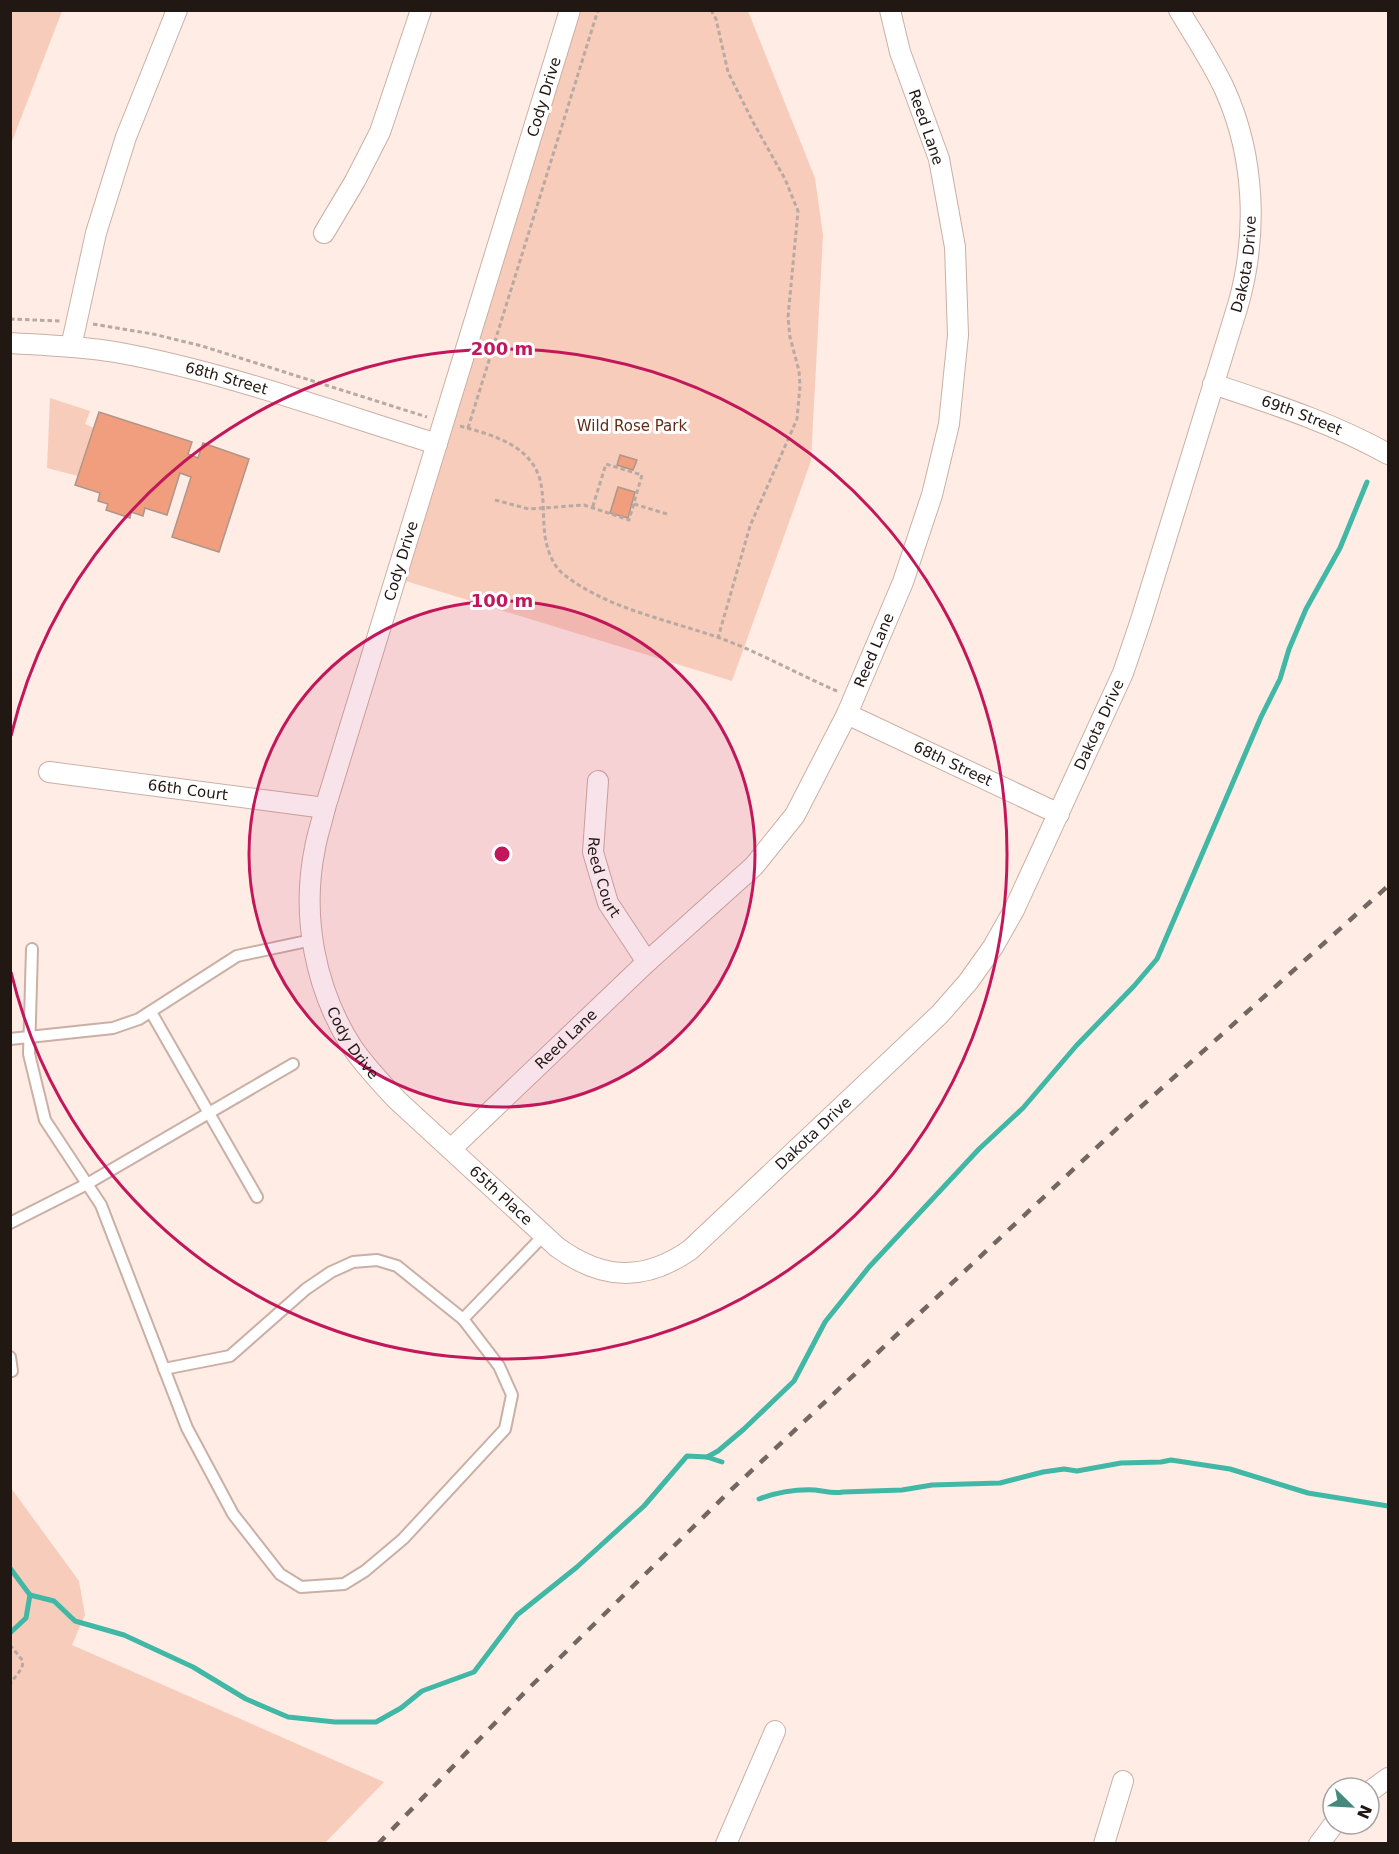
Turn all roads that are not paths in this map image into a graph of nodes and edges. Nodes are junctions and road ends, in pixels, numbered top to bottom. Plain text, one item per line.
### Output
1 (177, 10) edge
2 (421, 10) edge
3 (570, 10) edge
4 (890, 10) edge
5 (1179, 10) edge
6 (324, 233) dead end
7 (10, 343) edge
8 (71, 347) junction
9 (1213, 384) junction
10 (437, 444) junction
11 (1389, 454) edge
12 (847, 714) junction
13 (49, 772) dead end
14 (598, 782) dead end
15 (325, 808) junction
16 (1059, 814) junction
17 (312, 940) junction
18 (32, 949) dead end
19 (647, 962) junction
20 (151, 1012) junction
21 (30, 1038) junction
22 (10, 1039) edge
23 (293, 1064) dead end
24 (397, 1100) joint
25 (210, 1113) junction
26 (451, 1149) junction
27 (87, 1184) junction
28 (257, 1197) dead end
29 (10, 1223) edge
30 (544, 1235) junction
31 (616, 1273) joint
32 (463, 1319) junction
33 (10, 1357) edge
34 (164, 1369) junction
35 (12, 1371) edge
36 (775, 1731) dead end
37 (1123, 1781) dead end
38 (726, 1844) edge
39 (1104, 1844) edge

1 - 8 street
2 - 6 street
3 - 10 street, Cody Drive
4 - 12 street, Reed Lane
5 - 9 street, Dakota Drive
7 - 8 street, 68th Street
8 - 10 street, 68th Street
9 - 11 street, 69th Street
9 - 16 street, Dakota Drive
10 - 15 street, Cody Drive
12 - 16 street, 68th Street
12 - 19 street, Reed Lane
13 - 15 street, 66th Court
14 - 19 street, Reed Court
15 - 17 street, Cody Drive
16 - 31 street, Dakota Drive
17 - 20 lane
17 - 24 street, Cody Drive
18 - 21 lane
19 - 26 street, Reed Lane
20 - 21 lane
20 - 25 lane
21 - 22 lane
21 - 27 lane
23 - 25 lane
24 - 26 street, 65th Place
25 - 27 lane
25 - 28 lane
26 - 30 street, 65th Place
27 - 29 lane
27 - 34 lane
30 - 31 street, 65th Place
30 - 32 lane
32 - 34 lane
32 - 34 lane
33 - 35 lane
36 - 38 street
37 - 39 street

